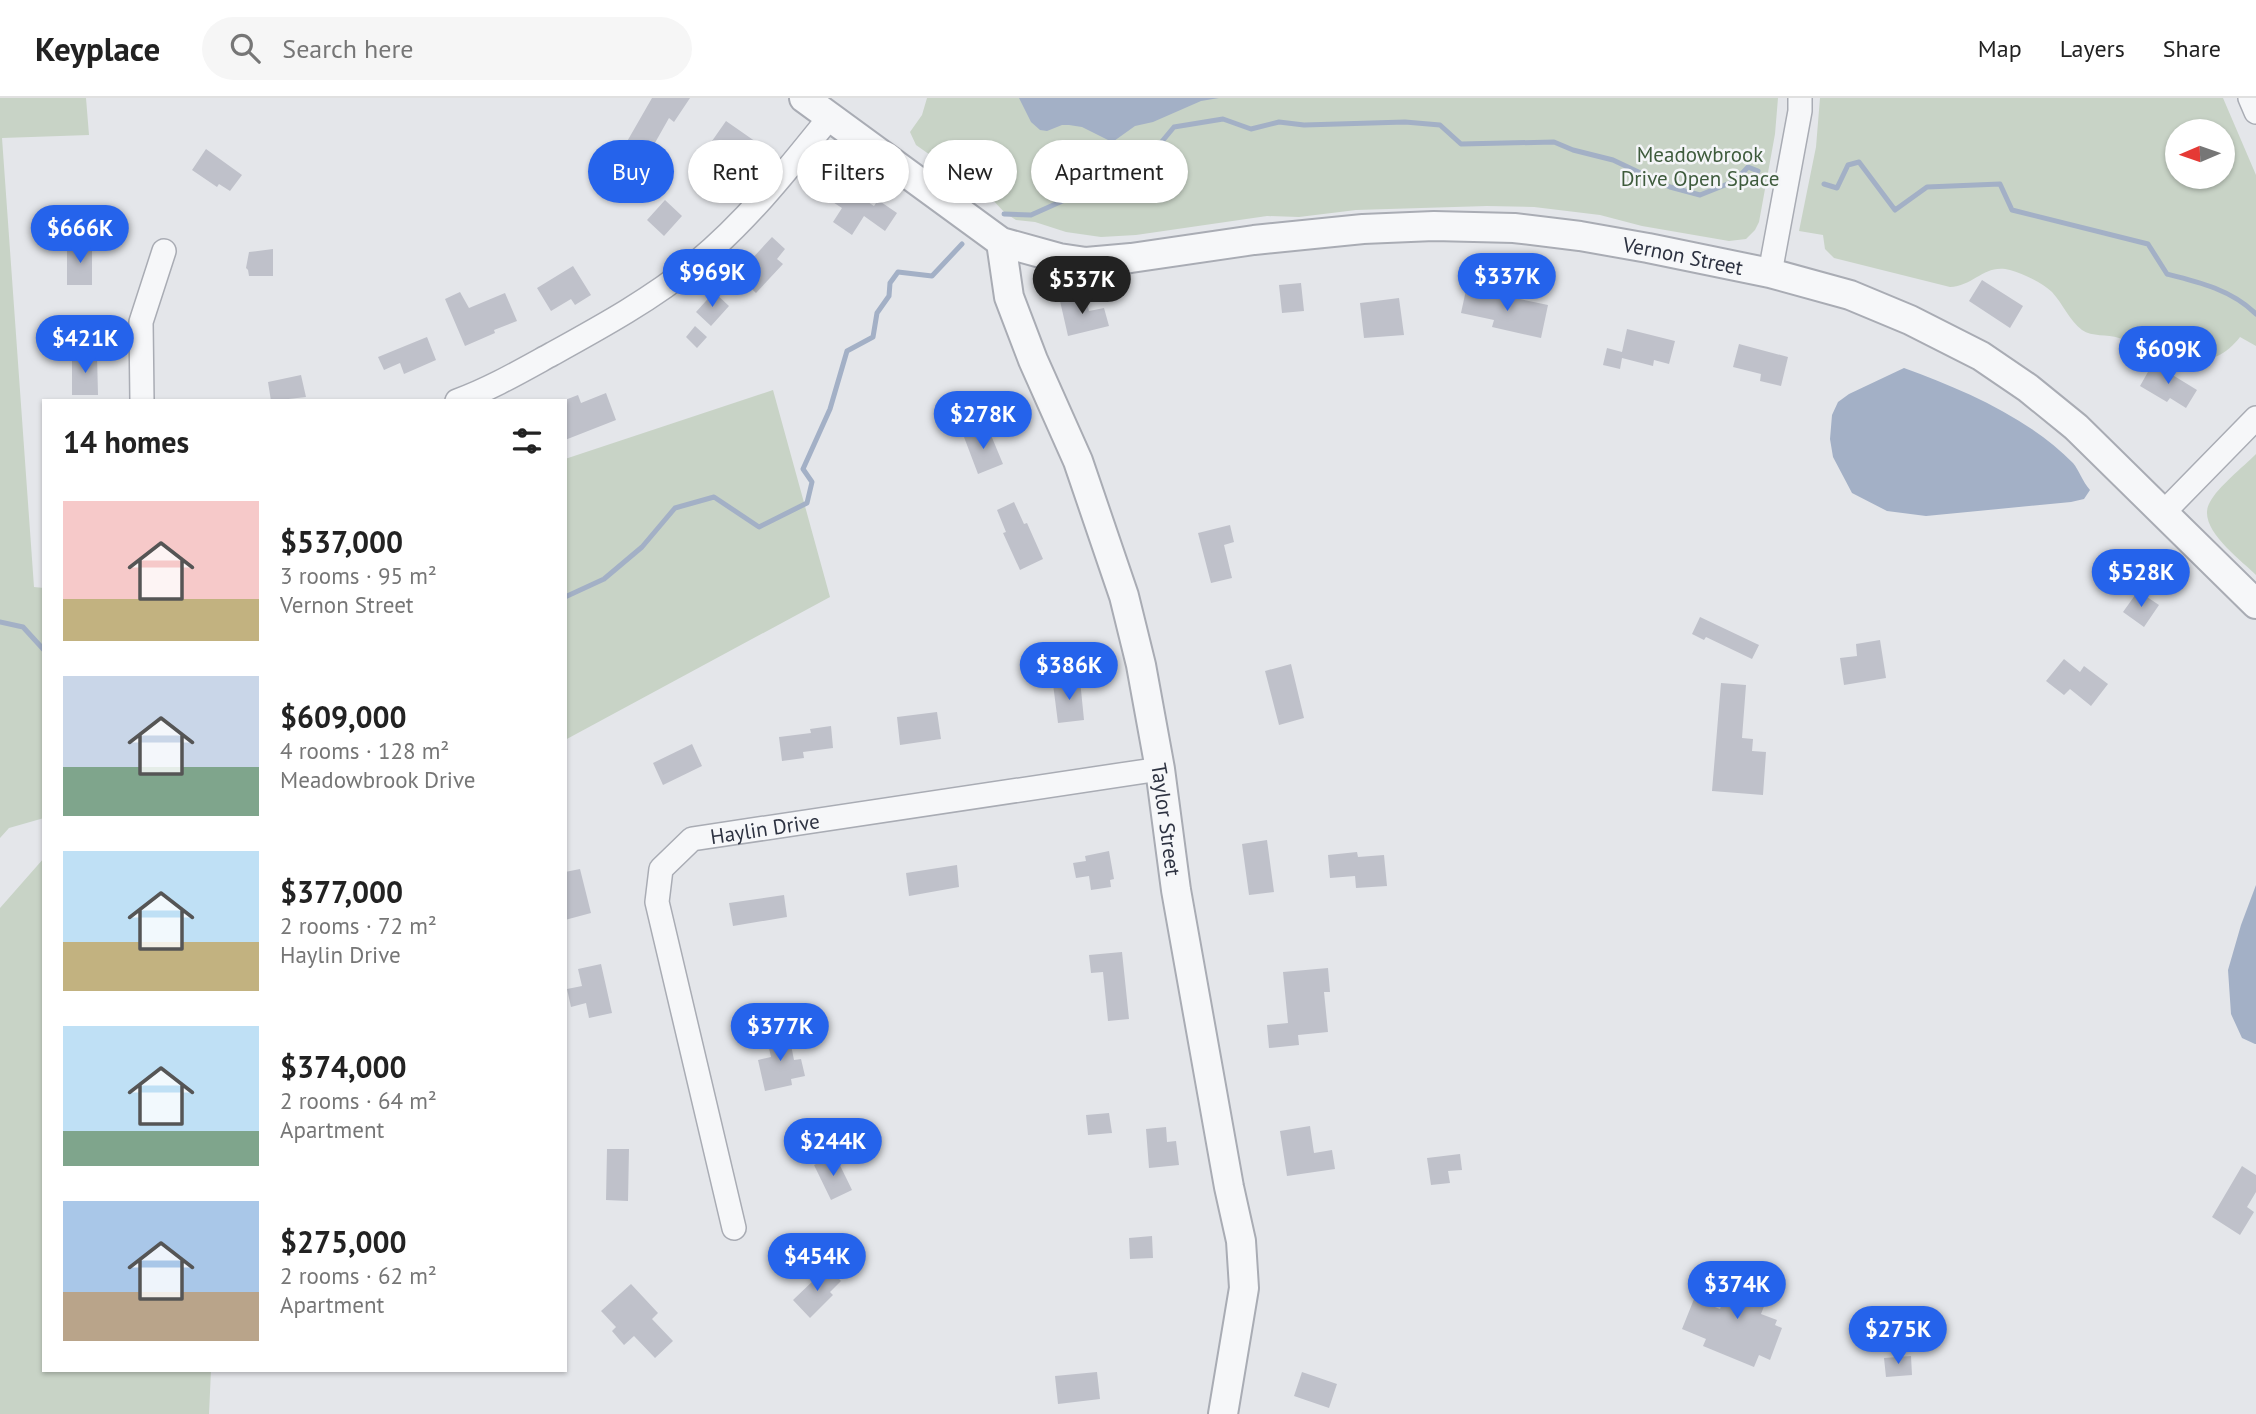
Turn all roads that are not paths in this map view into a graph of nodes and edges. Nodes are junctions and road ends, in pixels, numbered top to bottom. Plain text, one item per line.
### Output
1 (804, 98) edge
2 (2250, 98) edge
3 (1800, 105) edge
4 (2256, 112) edge
5 (829, 118) junction
6 (1001, 242) junction
7 (164, 251) dead end
8 (1770, 273) junction
9 (142, 399) edge
10 (462, 399) edge
11 (2256, 418) edge
12 (2164, 512) junction
13 (2256, 604) edge
14 (1160, 769) junction
15 (734, 1228) dead end
16 (1223, 1414) edge

1 - 5 street
2 - 4 street
3 - 8 street
5 - 6 street
5 - 10 street
6 - 8 street, Vernon Street
6 - 14 street, Taylor Street
7 - 9 street
8 - 12 street, Vernon Street
11 - 12 street
12 - 13 street, Vernon Street
14 - 15 street, Haylin Drive
14 - 16 street, Taylor Street

